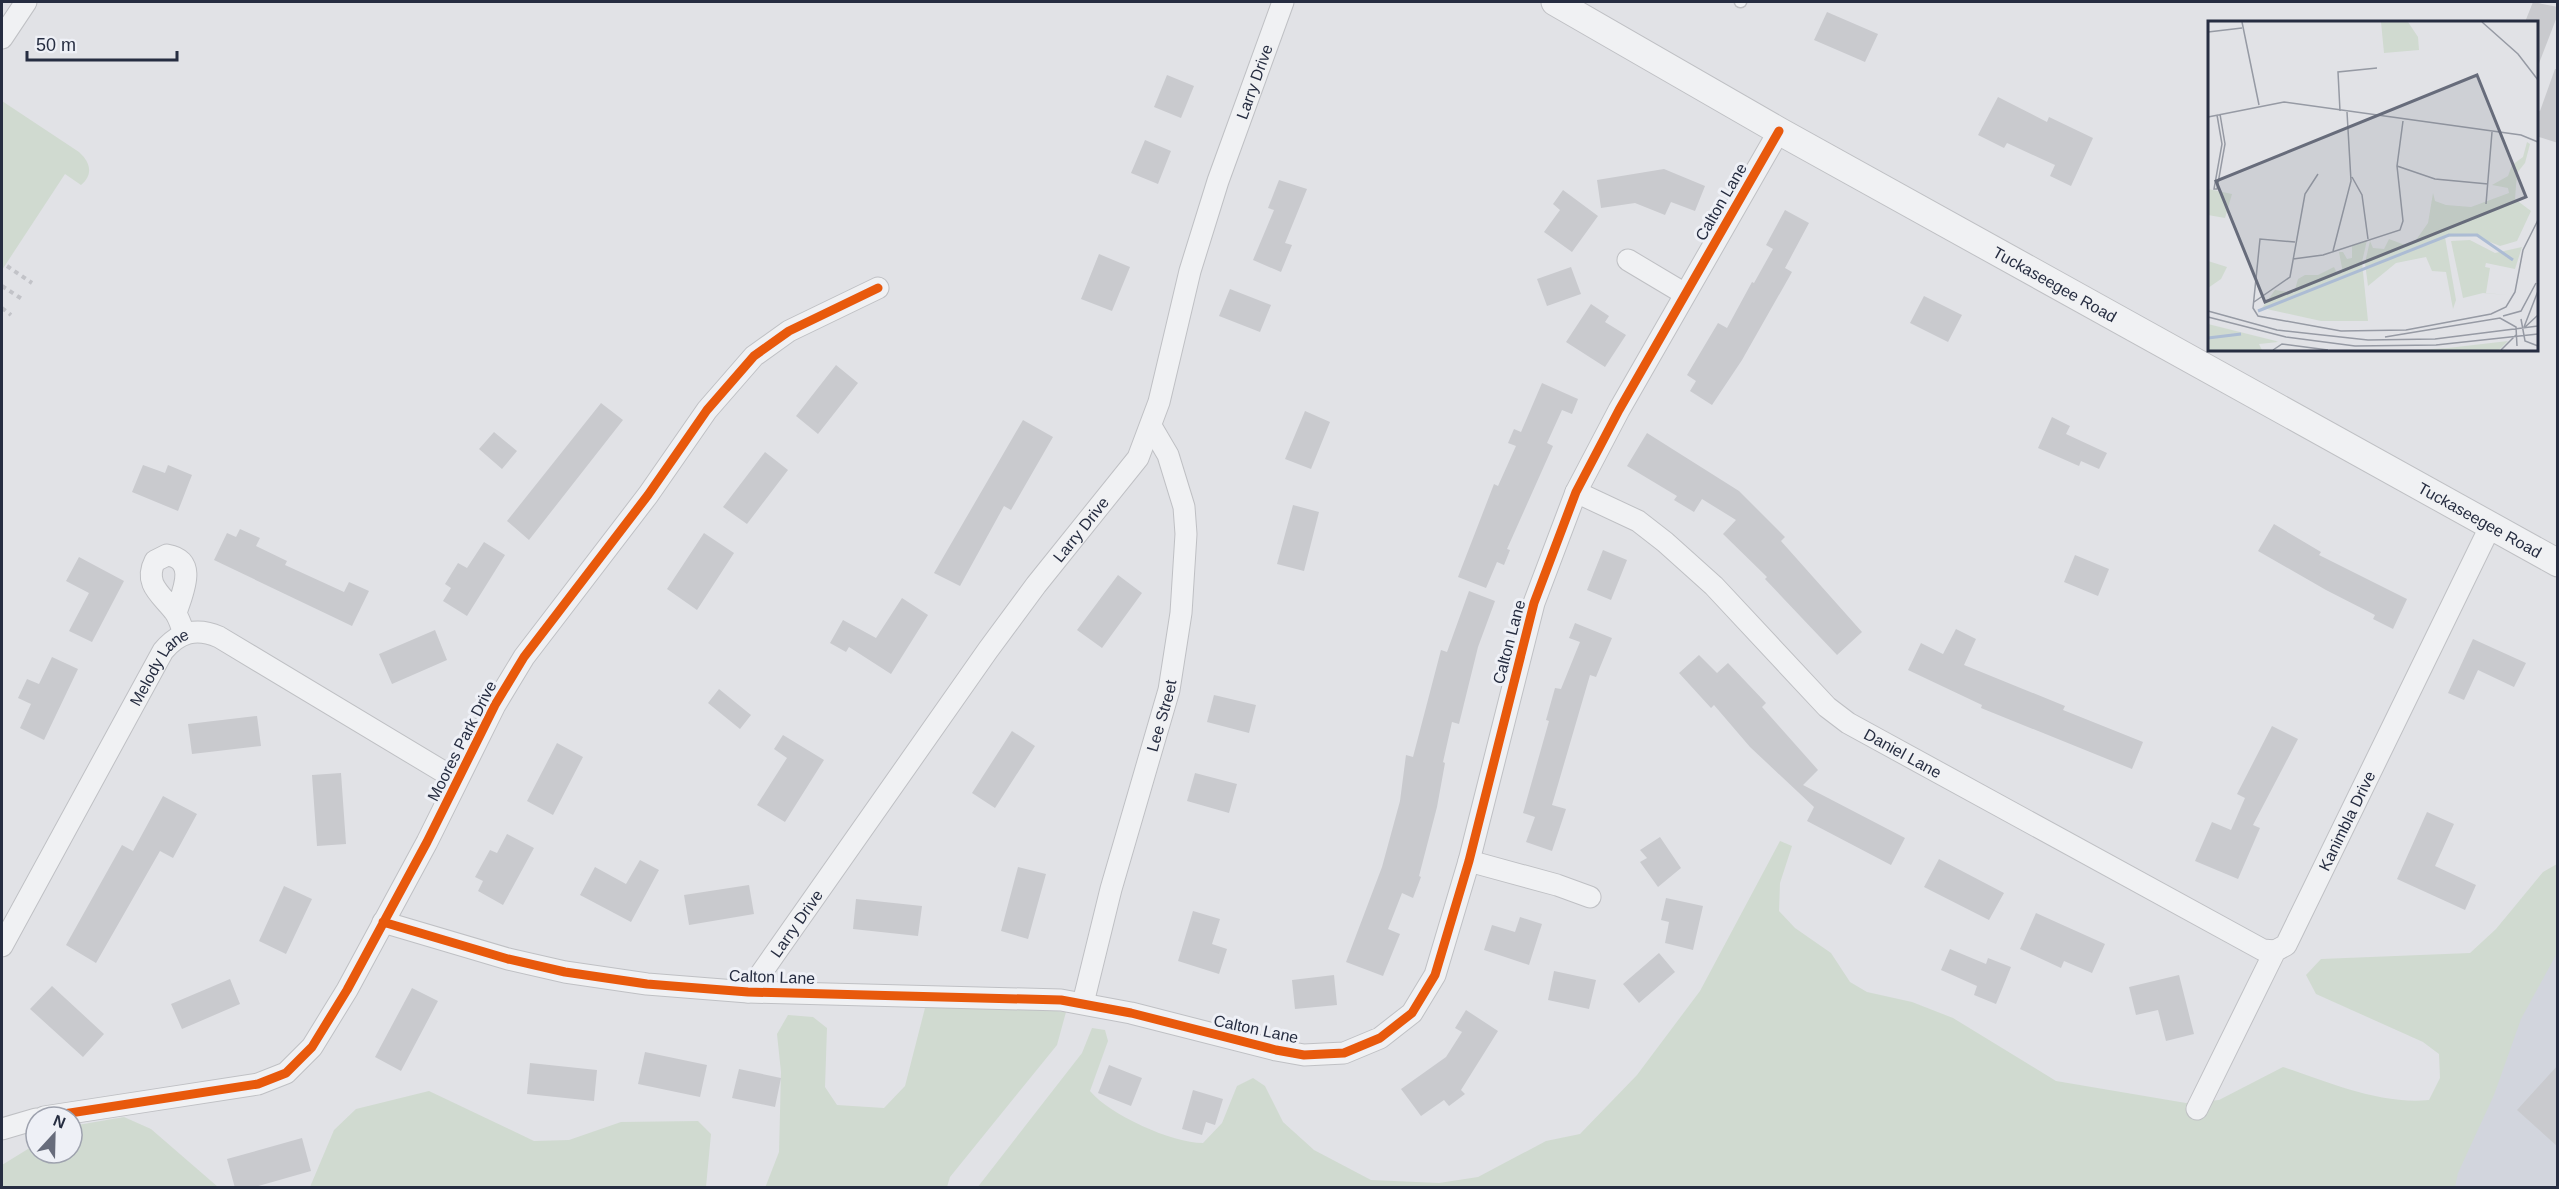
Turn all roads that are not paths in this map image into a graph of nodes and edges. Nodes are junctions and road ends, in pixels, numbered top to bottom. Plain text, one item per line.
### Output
1 (26, 2) edge
2 (1283, 2) edge
3 (1556, 2) edge
4 (2, 38) edge
5 (1779, 131) junction
6 (1628, 260) dead end
7 (878, 288) dead end
8 (1686, 294) junction
9 (1151, 426) junction
10 (1576, 492) junction
11 (2490, 527) junction
12 (2558, 563) edge
13 (176, 613) dead end
14 (184, 633) junction
15 (458, 780) junction
16 (1469, 861) junction
17 (1590, 897) dead end
18 (383, 922) junction
19 (2, 946) edge
20 (2275, 951) junction
21 (748, 992) junction
22 (1083, 1004) junction
23 (84, 1109) edge
24 (2198, 1109) dead end
25 (24, 1123) edge
26 (2, 1129) edge

1 - 4 street
2 - 9 street, Larry Drive
3 - 5 street, Tuckaseegee Road
5 - 8 street, Calton Lane
5 - 11 street, Tuckaseegee Road
6 - 8 street
7 - 15 street, Moores Park Drive
8 - 10 street, Calton Lane
9 - 21 street, Larry Drive
9 - 22 street, Lee Street
10 - 16 street, Calton Lane
10 - 20 street, Daniel Lane
11 - 12 street, Tuckaseegee Road
11 - 20 street, Kanimbla Drive
13 - 14 street
14 - 15 street, Melody Lane
14 - 19 street, Melody Lane
15 - 18 street, Moores Park Drive
16 - 17 street
16 - 22 street, Calton Lane
18 - 21 street, Calton Lane
18 - 23 street, Moores Park Drive
20 - 24 street, Kanimbla Drive
21 - 22 street, Calton Lane
25 - 26 street

